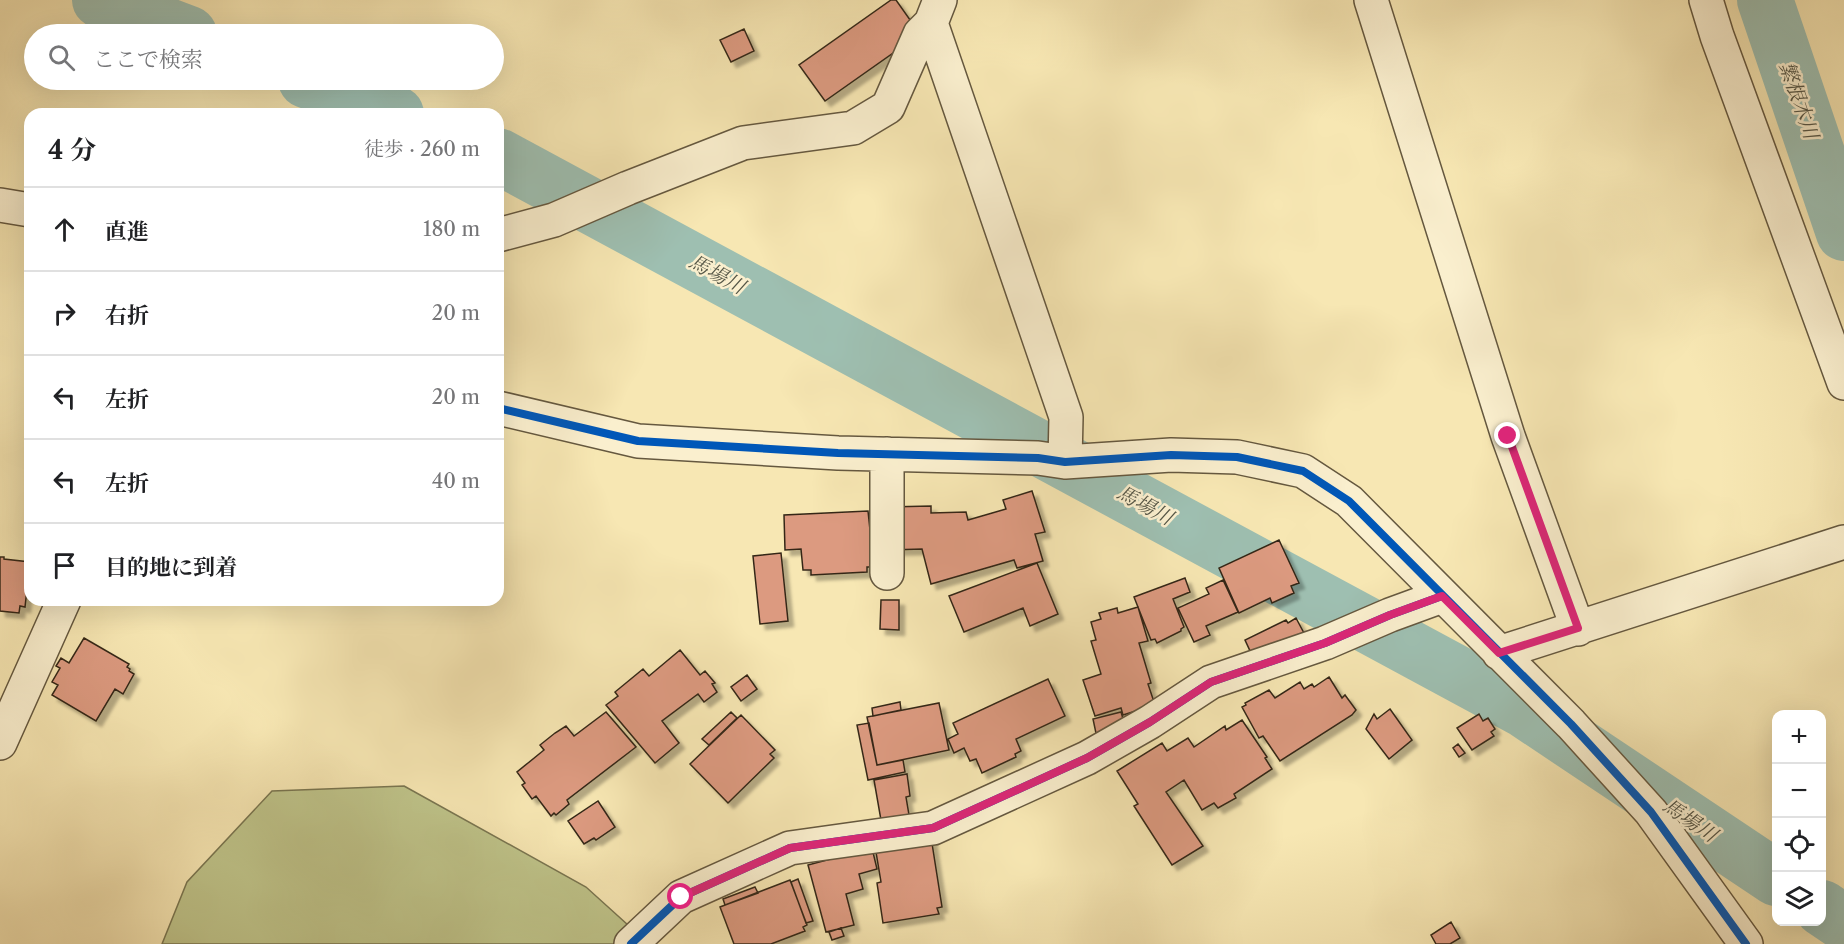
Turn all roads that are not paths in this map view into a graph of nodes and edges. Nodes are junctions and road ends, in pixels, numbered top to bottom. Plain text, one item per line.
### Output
1 (1371, 0) edge
2 (1706, 0) edge
3 (935, 11) edge
4 (0, 205) edge
5 (24, 209) edge
6 (504, 233) edge
7 (1844, 383) edge
8 (504, 409) edge
9 (887, 454) junction
10 (1065, 462) junction
11 (1844, 542) edge
12 (887, 573) dead end
13 (1442, 596) junction
14 (61, 606) edge
15 (1578, 628) junction
16 (1499, 653) junction
17 (0, 743) edge
18 (631, 944) edge
19 (1746, 944) edge

1 - 15 street
2 - 7 street
3 - 6 street
3 - 10 street
4 - 5 street
8 - 9 street
9 - 10 street
9 - 12 street
10 - 13 street
11 - 15 street
13 - 16 street
13 - 18 street
14 - 17 street
15 - 16 street
16 - 19 street

